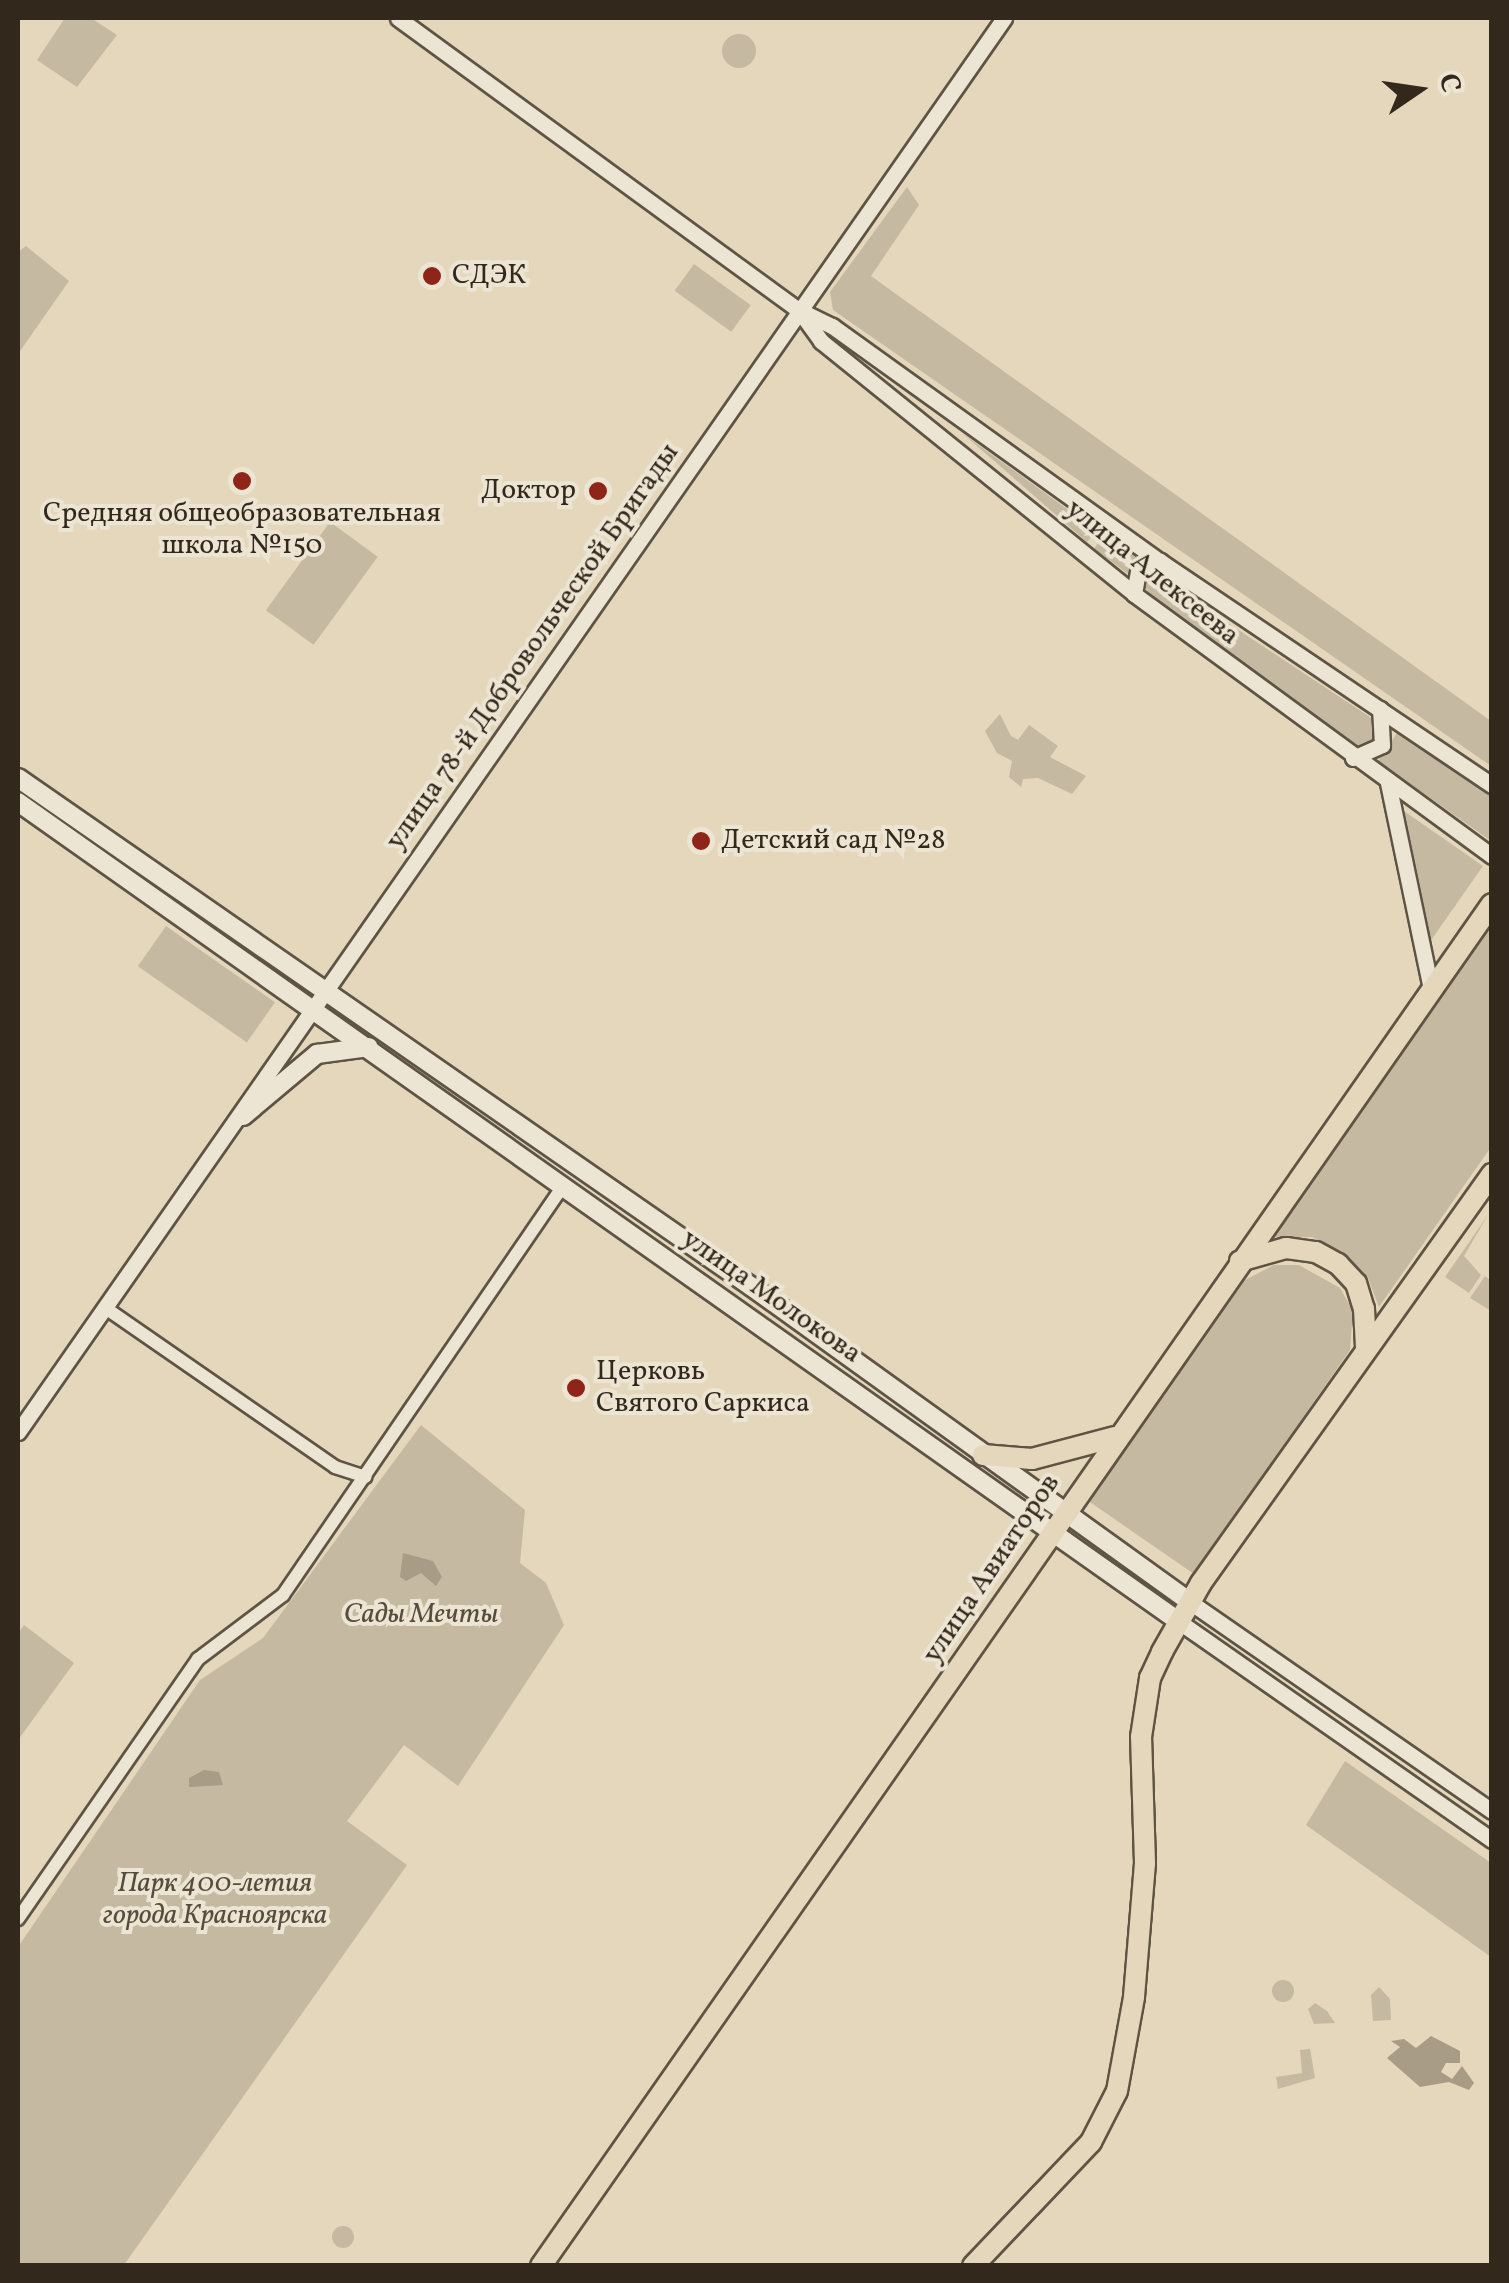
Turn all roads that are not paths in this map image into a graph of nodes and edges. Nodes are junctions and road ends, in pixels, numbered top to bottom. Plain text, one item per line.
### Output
1 (398, 18) edge
2 (1004, 18) edge
3 (798, 309) junction
4 (1160, 561) junction
5 (1134, 594) junction
6 (1379, 708) junction
7 (1353, 758) junction
8 (18, 778) edge
9 (1388, 783) junction
10 (1492, 785) edge
11 (18, 802) edge
12 (1492, 856) edge
13 (1492, 904) edge
14 (323, 988) junction
15 (1431, 988) junction
16 (315, 1008) junction
17 (370, 1047) junction
18 (243, 1116) junction
19 (1492, 1174) edge
20 (564, 1185) junction
21 (1240, 1261) junction
22 (107, 1308) junction
23 (1365, 1349) junction
24 (18, 1432) edge
25 (1114, 1438) junction
26 (983, 1456) junction
27 (365, 1477) junction
28 (1064, 1513) junction
29 (1052, 1532) junction
30 (1190, 1602) junction
31 (1178, 1621) junction
32 (1492, 1810) edge
33 (1492, 1840) edge
34 (18, 1919) edge
35 (541, 2266) edge
36 (973, 2266) edge

1 - 3 street, улица Алексеева
2 - 3 street, улица 78-й Добровольческой Бригады
3 - 4 street, улица Алексеева
3 - 5 street, улица Алексеева
3 - 14 street, улица 78-й Добровольческой Бригады
4 - 5 street
4 - 6 street, улица Алексеева
5 - 7 street, улица Алексеева
6 - 7 street
6 - 10 street, улица Алексеева
7 - 9 street, улица Алексеева
8 - 14 main road, улица Молокова
9 - 12 street, улица Алексеева
9 - 15 street
11 - 16 main road, улица Молокова
13 - 15 main road, улица Авиаторов
14 - 16 street, улица 78-й Добровольческой Бригады
14 - 26 main road, улица Молокова
15 - 21 main road, улица Авиаторов
16 - 17 main road, улица Молокова
16 - 18 street, улица 78-й Добровольческой Бригады
17 - 18 main road
17 - 20 main road, улица Молокова
18 - 22 street, улица 78-й Добровольческой Бригады
19 - 23 main road
20 - 27 street
20 - 29 main road, улица Молокова
21 - 23 main road
21 - 25 main road, улица Авиаторов
22 - 24 street, улица 78-й Добровольческой Бригады
22 - 27 street
23 - 30 main road
25 - 26 main road
25 - 28 main road, улица Авиаторов
26 - 28 main road, улица Молокова
27 - 34 street
28 - 29 main road, улица Авиаторов
28 - 30 main road, улица Молокова
29 - 31 main road, улица Молокова
29 - 35 main road, улица Авиаторов
30 - 31 main road
30 - 32 street, улица Молокова
31 - 33 street, улица Молокова
31 - 36 main road

